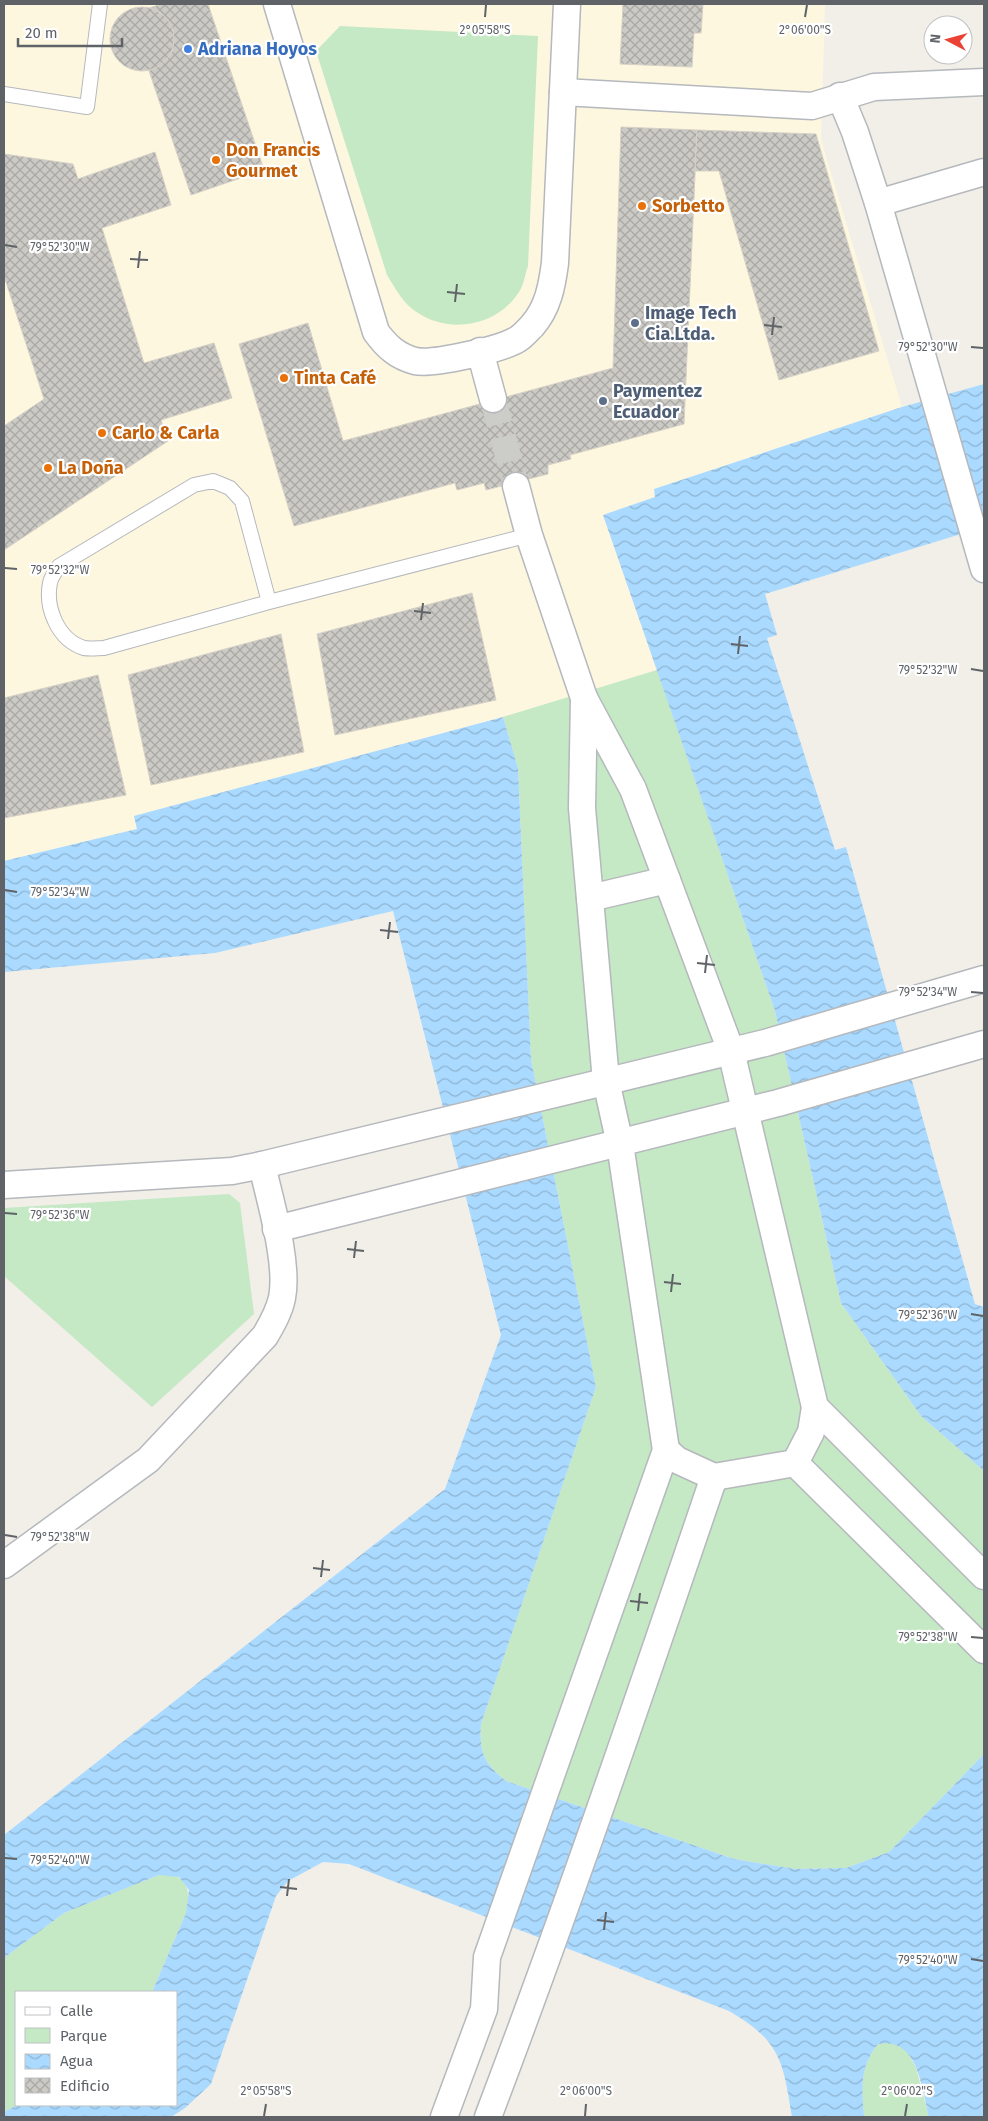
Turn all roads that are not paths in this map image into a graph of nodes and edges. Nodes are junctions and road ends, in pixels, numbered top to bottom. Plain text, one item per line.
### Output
1 (100, 4) edge
2 (277, 4) edge
3 (567, 4) edge
4 (984, 82) edge
5 (563, 92) junction
6 (4, 94) edge
7 (840, 96) junction
8 (984, 172) edge
9 (878, 203) junction
10 (480, 351) junction
11 (493, 399) tunnel mouth
12 (516, 486) tunnel mouth
13 (529, 535) junction
14 (984, 569) edge
15 (269, 602) junction
16 (584, 698) junction
17 (667, 880) junction
18 (590, 898) junction
19 (984, 979) edge
20 (984, 1044) edge
21 (731, 1051) junction
22 (606, 1081) junction
23 (743, 1112) junction
24 (620, 1144) junction
25 (262, 1165) junction
26 (4, 1185) edge
27 (276, 1229) junction
28 (814, 1407) junction
29 (666, 1450) junction
30 (795, 1463) junction
31 (714, 1477) junction
32 (4, 1565) edge
33 (984, 1576) edge
34 (984, 1650) edge
35 (444, 2117) edge
36 (488, 2117) edge

1 - 6 lane
2 - 10 street
3 - 5 street
4 - 7 street
5 - 7 street
5 - 10 street
7 - 9 street
8 - 9 street
9 - 14 street
10 - 11 street
12 - 13 street
13 - 15 lane
13 - 16 street
15 - 15 lane
16 - 17 street
16 - 18 street
17 - 18 street
17 - 21 street
18 - 22 street
19 - 21 street
20 - 23 street
21 - 22 street
21 - 23 street
22 - 24 street
22 - 25 street
23 - 24 street
23 - 28 street
24 - 27 street
24 - 29 street
25 - 26 street
25 - 27 street
27 - 32 street
28 - 30 street
28 - 33 street
29 - 31 street
29 - 35 street
30 - 31 street
30 - 34 street
31 - 36 street

